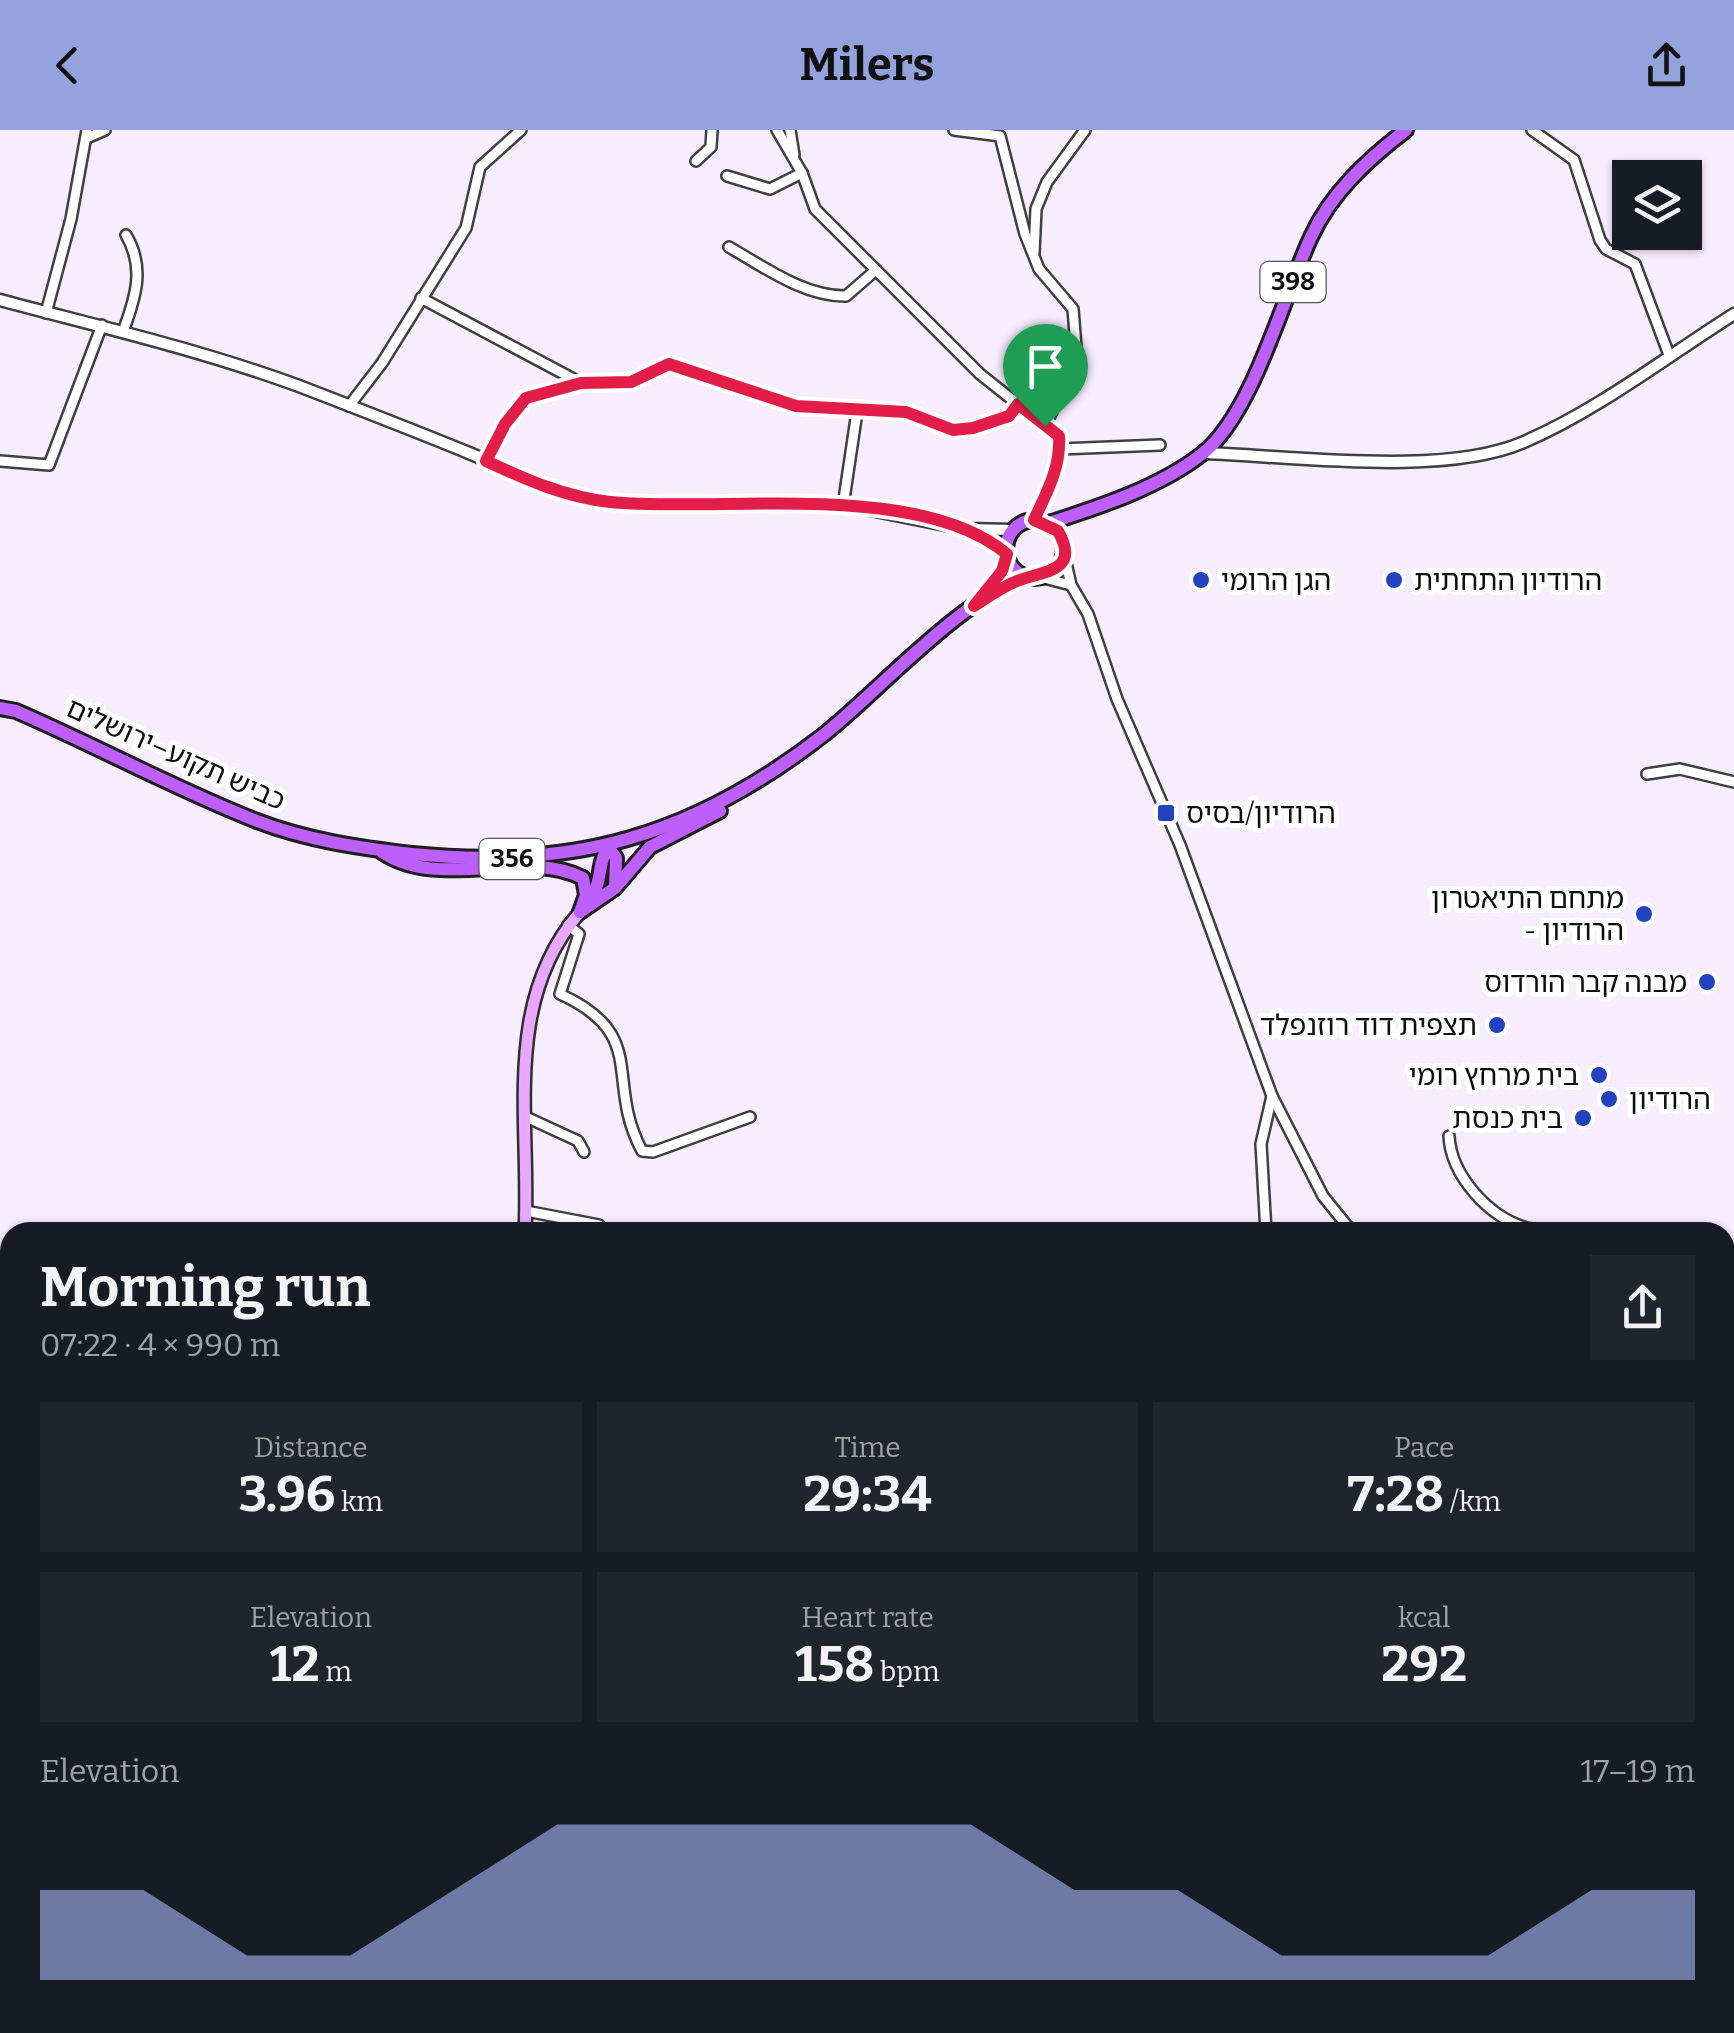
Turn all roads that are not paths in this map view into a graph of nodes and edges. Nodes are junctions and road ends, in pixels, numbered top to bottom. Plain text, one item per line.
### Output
1 (105, 130) edge
2 (522, 130) edge
3 (712, 130) edge
4 (777, 130) edge
5 (790, 130) edge
6 (954, 130) edge
7 (1085, 130) edge
8 (1406, 130) edge
9 (1532, 130) edge
10 (88, 133) edge
11 (696, 161) dead end
12 (796, 163) junction
13 (802, 173) junction
14 (728, 176) dead end
15 (126, 236) dead end
16 (728, 248) dead end
17 (1034, 256) junction
18 (876, 270) junction
19 (421, 298) junction
20 (0, 300) edge
21 (46, 313) junction
22 (1734, 314) edge
23 (102, 324) junction
24 (124, 329) junction
25 (1669, 355) junction
26 (581, 383) junction
27 (1018, 404) junction
28 (349, 406) junction
29 (857, 412) junction
30 (1045, 426) junction
31 (1160, 445) dead end
32 (1060, 449) junction
33 (1204, 452) junction
34 (0, 461) edge
35 (486, 461) junction
36 (842, 506) junction
37 (1078, 514) junction
38 (1034, 520) junction
39 (1049, 524) junction
40 (965, 529) junction
41 (1014, 530) junction
42 (1062, 538) junction
43 (1007, 554) junction
44 (1064, 554) junction
45 (1036, 577) junction
46 (1071, 585) junction
47 (974, 606) junction
48 (0, 708) edge
49 (1647, 774) dead end
50 (1734, 782) edge
51 (748, 786) junction
52 (608, 847) junction
53 (380, 850) junction
54 (614, 888) junction
55 (580, 912) junction
56 (568, 925) junction
57 (1272, 1096) junction
58 (526, 1117) junction
59 (750, 1117) dead end
60 (1449, 1136) dead end
61 (584, 1152) dead end
62 (526, 1211) junction
63 (525, 1222) edge
64 (583, 1222) edge
65 (1266, 1222) edge
66 (1344, 1222) edge
67 (1515, 1222) edge

1 - 10 street
2 - 19 street
3 - 11 street
4 - 12 street
5 - 12 street
6 - 17 street
7 - 17 street
8 - 33 main road, 398
9 - 25 street
10 - 21 street
12 - 13 street
13 - 14 street
13 - 18 street
15 - 24 street
16 - 18 street
17 - 30 street
18 - 27 street
19 - 26 street
19 - 28 street
20 - 21 street
21 - 23 street
22 - 25 street
23 - 24 street
23 - 34 street
24 - 28 street
25 - 33 street
26 - 29 street
26 - 35 street
27 - 29 street
27 - 30 street
28 - 35 street
29 - 36 street
30 - 32 street
31 - 32 street
32 - 38 street
33 - 37 main road, 398
35 - 36 street
36 - 40 street
37 - 39 main road, 398
37 - 42 main road
38 - 39 main road
38 - 41 main road
39 - 42 main road
40 - 41 street
40 - 43 street
41 - 43 main road
42 - 44 main road
43 - 45 main road
43 - 47 main road, כביש תקוע–ירושלים / 356
44 - 45 main road
44 - 46 street
45 - 46 street
45 - 47 main road, כביש תקוע–ירושלים / 356
46 - 57 street
47 - 51 main road, כביש תקוע–ירושלים / 356
48 - 53 main road, כביש תקוע–ירושלים / 356
49 - 50 street
51 - 52 main road, כביש תקוע–ירושלים / 356
51 - 54 main road
52 - 53 main road, כביש תקוע–ירושלים / 356
52 - 54 main road
52 - 55 main road
53 - 55 main road
54 - 55 main road
55 - 56 main road
56 - 58 main road
56 - 59 street
57 - 65 street
57 - 66 street
58 - 61 street
58 - 62 main road
60 - 67 street
62 - 63 main road
62 - 64 street

